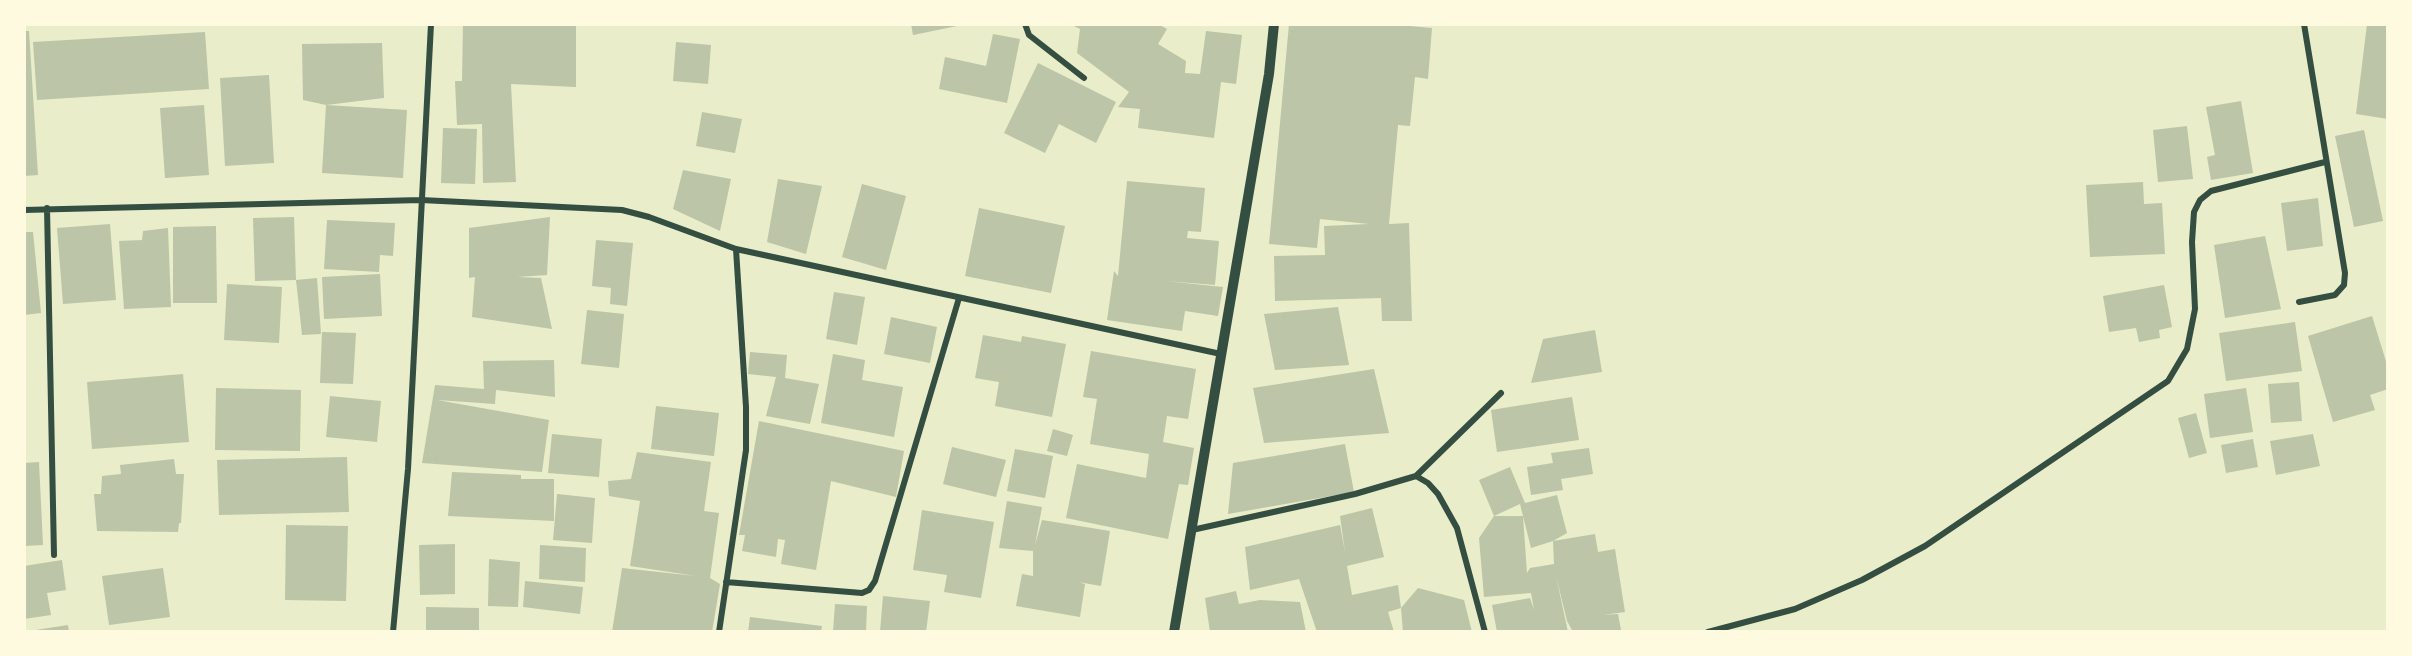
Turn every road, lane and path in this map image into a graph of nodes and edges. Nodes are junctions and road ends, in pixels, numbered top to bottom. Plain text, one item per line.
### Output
1 (431, 24) edge
2 (1025, 24) edge
3 (1274, 24) edge
4 (2304, 24) edge
5 (1084, 78) dead end
6 (2325, 162) junction
7 (421, 200) junction
8 (47, 208) junction
9 (24, 210) edge
10 (736, 249) junction
11 (958, 298) junction
12 (2299, 302) dead end
13 (1221, 354) junction
14 (1501, 393) dead end
15 (1416, 476) junction
16 (1192, 530) junction
17 (54, 555) dead end
18 (726, 582) junction
19 (393, 632) edge
20 (719, 632) edge
21 (1174, 632) edge
22 (1485, 632) edge
23 (1708, 632) edge

1 - 7 street
2 - 5 street
3 - 13 street
4 - 6 street
6 - 12 street
6 - 23 street
7 - 8 street
7 - 10 street
7 - 19 street
8 - 9 street
8 - 17 street
10 - 11 street
10 - 18 street
11 - 13 street
11 - 18 street
13 - 16 street
14 - 15 street
15 - 16 street
15 - 22 street
16 - 21 street
18 - 20 street

